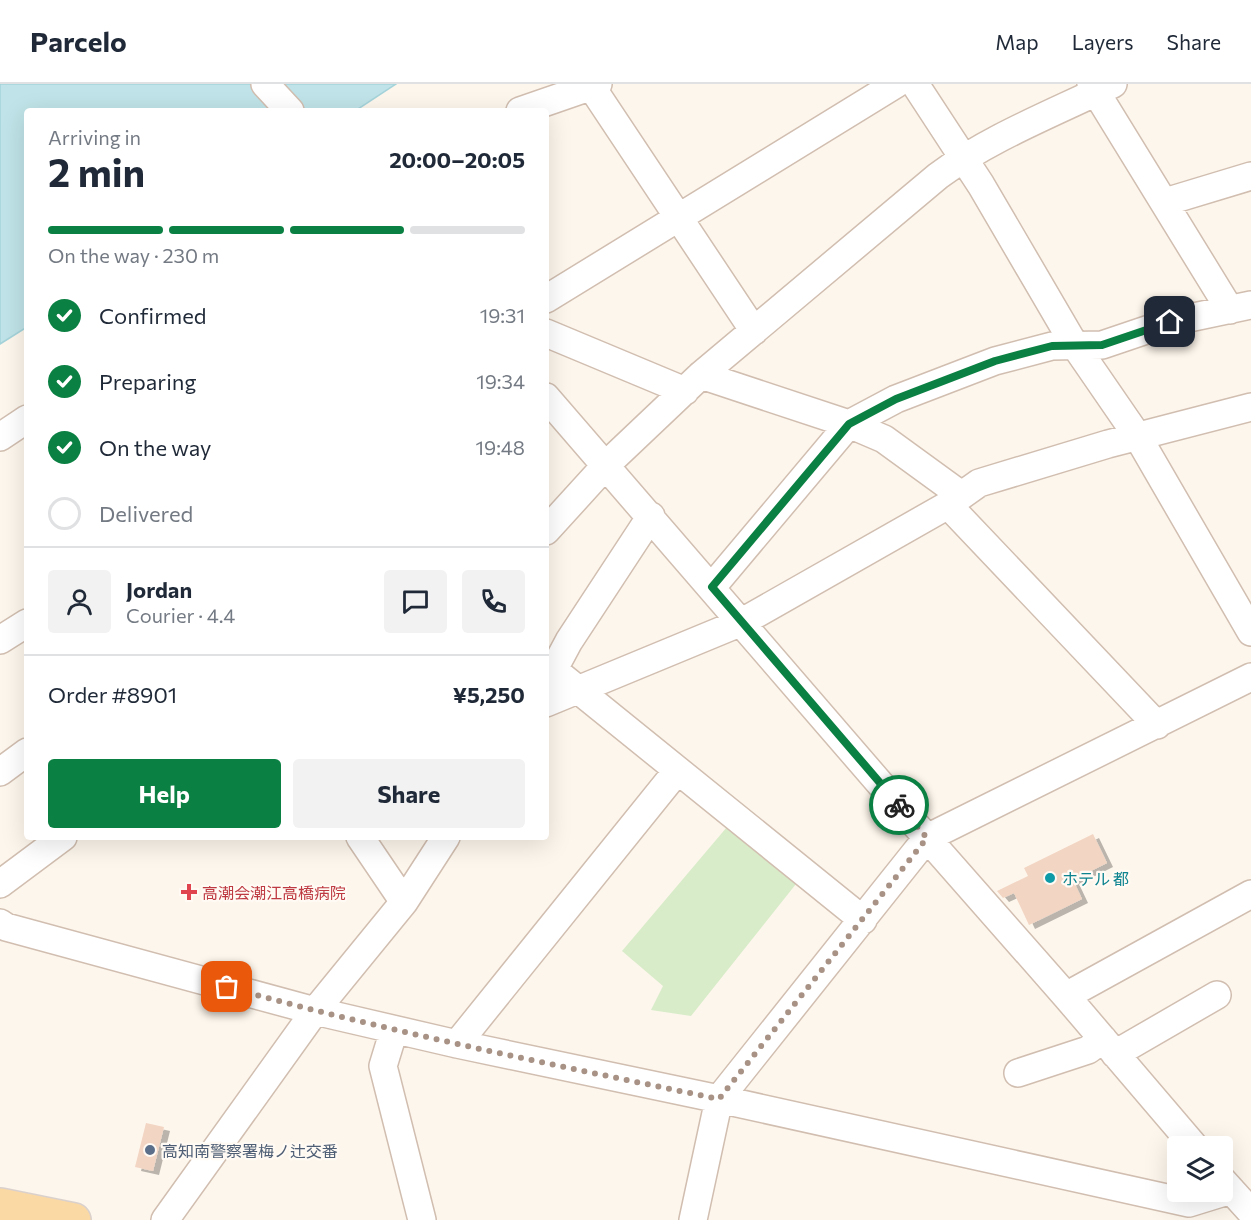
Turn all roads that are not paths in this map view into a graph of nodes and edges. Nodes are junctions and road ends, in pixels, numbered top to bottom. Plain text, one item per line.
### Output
1 (265, 84) edge
2 (896, 84) edge
3 (915, 84) edge
4 (595, 85) edge
5 (1100, 87) edge
6 (287, 108) edge
7 (529, 108) edge
8 (963, 158) junction
9 (1251, 176) edge
10 (1165, 202) junction
11 (679, 218) junction
12 (549, 297) edge
13 (1240, 307) edge
14 (754, 331) junction
15 (549, 334) edge
16 (1074, 344) junction
17 (693, 383) junction
18 (549, 400) edge
19 (1251, 407) edge
20 (24, 421) edge
21 (849, 424) junction
22 (0, 437) edge
23 (1138, 437) junction
24 (606, 465) junction
25 (954, 500) junction
26 (651, 516) junction
27 (549, 528) edge
28 (712, 587) junction
29 (742, 622) junction
30 (24, 625) edge
31 (1251, 632) edge
32 (558, 638) edge
33 (0, 640) edge
34 (550, 677) edge
35 (1251, 677) edge
36 (578, 689) junction
37 (549, 702) edge
38 (1157, 724) junction
39 (24, 754) edge
40 (677, 771) junction
41 (0, 772) edge
42 (927, 838) junction
43 (59, 840) edge
44 (362, 840) edge
45 (444, 840) edge
46 (0, 884) edge
47 (1251, 894) edge
48 (404, 902) junction
49 (863, 920) junction
50 (0, 923) edge
51 (1217, 995) dead end
52 (1066, 996) junction
53 (315, 1011) junction
54 (394, 1030) junction
55 (457, 1044) junction
56 (1109, 1046) junction
57 (1018, 1073) dead end
58 (719, 1099) junction
59 (1186, 1136) edge
60 (1233, 1192) edge
61 (1167, 1198) edge
62 (0, 1205) edge
63 (1251, 1212) edge
64 (62, 1219) edge
65 (165, 1220) edge
66 (422, 1220) edge
67 (693, 1220) edge

1 - 6 street
2 - 11 street
3 - 8 street
4 - 7 street
4 - 11 street
5 - 8 street
5 - 10 street
8 - 14 street
8 - 16 street
9 - 10 street
10 - 13 street
11 - 12 street
11 - 14 street
13 - 16 street
14 - 17 street
15 - 17 street
16 - 21 street
16 - 23 street
17 - 21 street
17 - 24 street
18 - 24 street
19 - 23 street
20 - 22 street
21 - 25 street
21 - 28 street
23 - 25 street
23 - 31 street
24 - 26 street
24 - 27 street
25 - 29 street
25 - 38 street
26 - 28 street
26 - 32 street
28 - 29 street
29 - 36 street
29 - 42 street
30 - 33 street
32 - 34 street
34 - 36 street
35 - 38 street
36 - 37 street
36 - 40 street
38 - 42 street
39 - 41 street
40 - 49 street
40 - 55 street
42 - 49 street
42 - 52 street
43 - 46 street
44 - 48 street
45 - 48 street
47 - 52 street
48 - 53 street
49 - 58 street
50 - 53 street
51 - 56 street
52 - 56 street
53 - 54 street
53 - 65 street
54 - 55 street
54 - 66 street
55 - 58 street
56 - 57 street
56 - 59 street
58 - 61 street
58 - 67 street
60 - 63 street
62 - 64 main road

